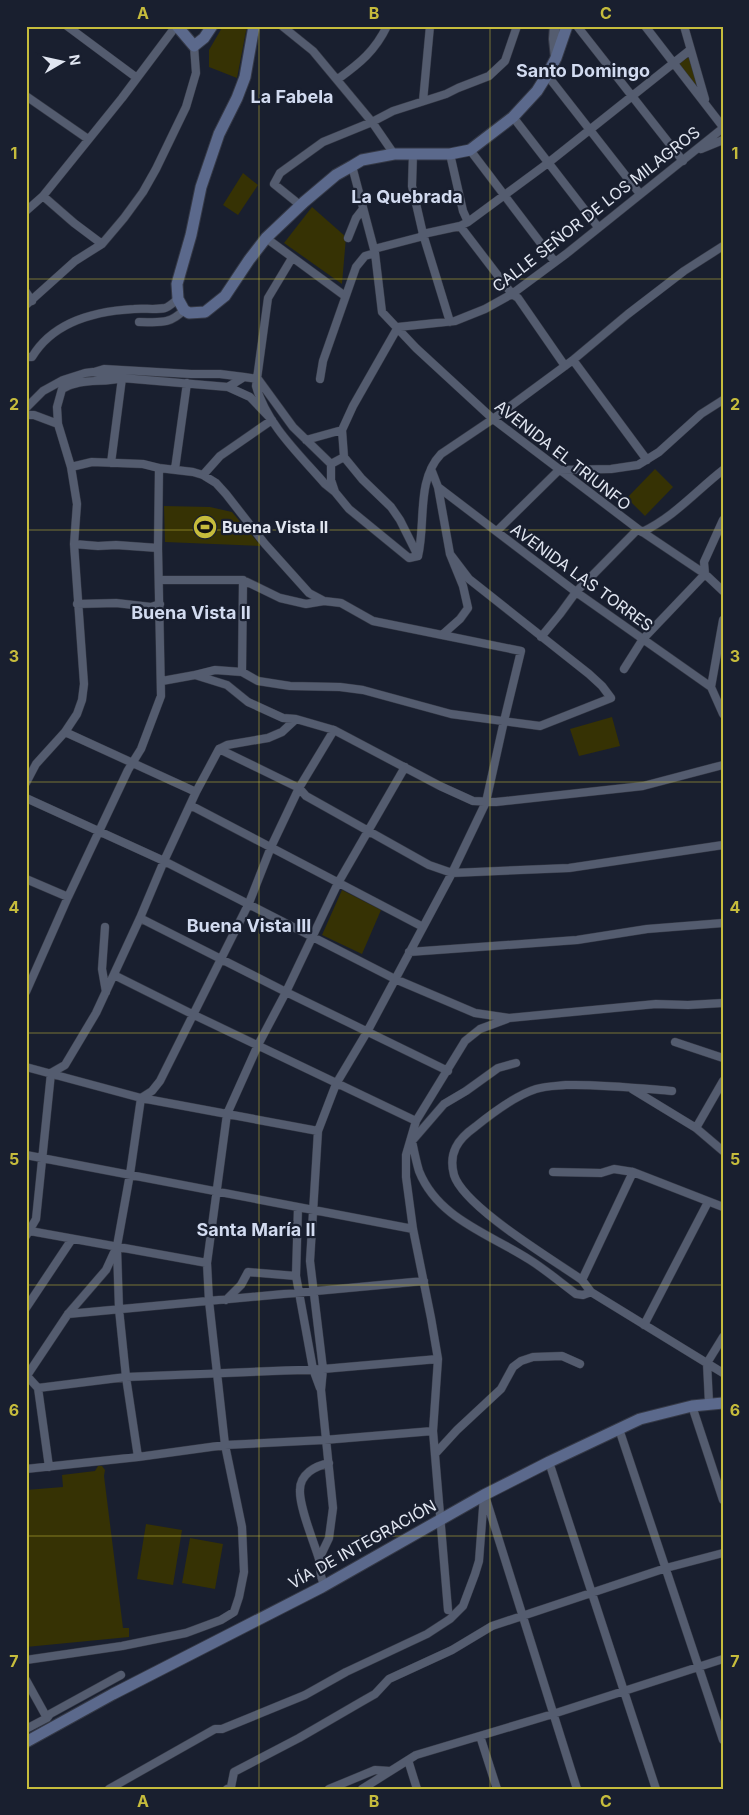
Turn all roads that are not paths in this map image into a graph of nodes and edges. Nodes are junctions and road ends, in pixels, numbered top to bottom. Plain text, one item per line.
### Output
1 (67, 26) edge
2 (176, 26) edge
3 (212, 26) edge
4 (254, 26) edge
5 (282, 26) edge
6 (430, 26) edge
7 (517, 26) edge
8 (555, 26) edge
9 (567, 26) edge
10 (577, 26) edge
11 (645, 26) edge
12 (684, 26) edge
13 (383, 28) edge
14 (76, 29) edge
15 (194, 46) junction
16 (690, 50) junction
17 (556, 58) junction
18 (673, 62) junction
19 (547, 75) junction
20 (137, 78) junction
21 (338, 79) junction
22 (632, 95) junction
23 (26, 96) edge
24 (423, 101) junction
25 (513, 117) junction
26 (716, 118) junction
27 (372, 122) junction
28 (723, 128) edge
29 (589, 129) junction
30 (88, 139) junction
31 (723, 140) edge
32 (470, 150) junction
33 (696, 150) junction
34 (394, 154) junction
35 (413, 154) junction
36 (450, 154) junction
37 (682, 161) junction
38 (548, 163) junction
39 (352, 166) junction
40 (640, 194) junction
41 (505, 195) junction
42 (42, 196) junction
43 (300, 205) junction
44 (363, 209) junction
45 (26, 211) edge
46 (468, 222) junction
47 (460, 226) junction
48 (598, 227) junction
49 (423, 234) junction
50 (266, 238) junction
51 (348, 238) dead end
52 (102, 244) junction
53 (723, 246) edge
54 (374, 251) junction
55 (292, 258) junction
56 (555, 262) junction
57 (26, 292) edge
58 (512, 294) junction
59 (345, 296) junction
60 (178, 300) junction
61 (29, 303) edge
62 (184, 310) junction
63 (140, 322) dead end
64 (450, 322) junction
65 (398, 328) junction
66 (26, 357) edge
67 (573, 360) junction
68 (565, 366) junction
69 (92, 372) junction
70 (244, 377) junction
71 (122, 378) junction
72 (258, 379) junction
73 (320, 379) dead end
74 (187, 382) junction
75 (228, 387) junction
76 (723, 400) edge
77 (26, 408) edge
78 (26, 414) edge
79 (493, 419) junction
80 (272, 420) junction
81 (58, 424) junction
82 (342, 430) junction
83 (306, 440) junction
84 (344, 457) junction
85 (647, 460) junction
86 (111, 463) junction
87 (331, 464) junction
88 (71, 467) junction
89 (159, 468) junction
90 (175, 469) junction
91 (431, 470) junction
92 (559, 470) junction
93 (723, 470) edge
94 (203, 475) junction
95 (438, 487) junction
96 (335, 492) junction
97 (723, 520) edge
98 (497, 531) junction
99 (640, 531) junction
100 (74, 544) junction
101 (158, 548) junction
102 (450, 554) junction
103 (418, 556) junction
104 (705, 574) junction
105 (159, 580) junction
106 (243, 580) junction
107 (723, 591) edge
108 (576, 592) junction
109 (324, 601) junction
110 (77, 604) junction
111 (160, 604) junction
112 (723, 620) edge
113 (442, 635) junction
114 (542, 636) junction
115 (644, 639) junction
116 (624, 669) dead end
117 (242, 672) junction
118 (196, 675) junction
119 (162, 681) junction
120 (710, 687) junction
121 (723, 714) edge
122 (296, 720) junction
123 (504, 721) junction
124 (334, 730) junction
125 (65, 732) junction
126 (220, 749) junction
127 (134, 762) junction
128 (723, 765) edge
129 (405, 767) junction
130 (26, 783) edge
131 (299, 788) junction
132 (196, 792) junction
133 (26, 798) edge
134 (486, 802) junction
135 (190, 805) junction
136 (100, 830) junction
137 (368, 831) junction
138 (723, 845) edge
139 (271, 847) junction
140 (164, 861) junction
141 (452, 873) junction
142 (26, 879) edge
143 (338, 883) junction
144 (68, 897) junction
145 (248, 903) junction
146 (140, 918) junction
147 (723, 923) edge
148 (423, 926) junction
149 (105, 927) dead end
150 (311, 937) junction
151 (409, 952) junction
152 (221, 959) junction
153 (114, 975) junction
154 (30, 976) edge
155 (394, 979) junction
156 (26, 992) edge
157 (106, 992) junction
158 (286, 992) junction
159 (723, 1003) edge
160 (192, 1014) junction
161 (509, 1018) junction
162 (367, 1032) junction
163 (674, 1042) dead end
164 (258, 1045) junction
165 (723, 1058) edge
166 (516, 1063) dead end
167 (26, 1067) edge
168 (448, 1071) junction
169 (51, 1074) junction
170 (723, 1081) edge
171 (336, 1084) junction
172 (630, 1088) junction
173 (672, 1091) dead end
174 (140, 1098) junction
175 (227, 1114) junction
176 (416, 1121) junction
177 (696, 1128) junction
178 (318, 1131) junction
179 (412, 1141) junction
180 (723, 1151) edge
181 (26, 1155) edge
182 (43, 1157) junction
183 (553, 1172) dead end
184 (633, 1172) junction
185 (130, 1174) junction
186 (216, 1191) junction
187 (708, 1202) junction
188 (298, 1207) junction
189 (723, 1207) edge
190 (314, 1210) junction
191 (412, 1229) junction
192 (28, 1234) edge
193 (72, 1239) junction
194 (117, 1246) junction
195 (207, 1263) junction
196 (296, 1276) junction
197 (582, 1280) junction
198 (424, 1282) junction
199 (314, 1292) junction
200 (591, 1292) junction
201 (298, 1293) junction
202 (226, 1300) junction
203 (209, 1301) junction
204 (26, 1308) edge
205 (119, 1309) junction
206 (68, 1314) junction
207 (644, 1325) junction
208 (723, 1337) edge
209 (438, 1359) junction
210 (706, 1363) junction
211 (580, 1364) dead end
212 (313, 1369) junction
213 (323, 1369) junction
214 (218, 1372) junction
215 (723, 1373) edge
216 (26, 1376) edge
217 (126, 1377) junction
218 (38, 1388) junction
219 (321, 1390) junction
220 (709, 1403) junction
221 (723, 1403) edge
222 (692, 1406) junction
223 (619, 1429) junction
224 (433, 1431) junction
225 (327, 1440) junction
226 (225, 1445) junction
227 (435, 1454) junction
228 (138, 1457) junction
229 (329, 1462) junction
230 (549, 1462) junction
231 (49, 1467) junction
232 (26, 1469) edge
233 (484, 1495) junction
234 (723, 1500) edge
235 (440, 1519) junction
236 (723, 1553) edge
237 (319, 1559) junction
238 (666, 1568) junction
239 (324, 1585) junction
240 (591, 1593) junction
241 (448, 1610) dead end
242 (522, 1617) junction
243 (723, 1659) edge
244 (26, 1660) edge
245 (698, 1666) junction
246 (121, 1676) dead end
247 (26, 1680) edge
248 (623, 1691) junction
249 (553, 1714) junction
250 (47, 1718) junction
251 (26, 1729) edge
252 (480, 1736) junction
253 (723, 1740) edge
254 (26, 1742) edge
255 (408, 1760) junction
256 (390, 1771) junction
257 (110, 1789) edge
258 (227, 1789) edge
259 (329, 1789) edge
260 (362, 1789) edge
261 (417, 1789) edge
262 (498, 1789) edge
263 (577, 1789) edge
264 (656, 1789) edge

1 - 14 street
2 - 15 main road
2 - 20 street
3 - 15 main road
4 - 60 main road
5 - 21 street
6 - 24 street
7 - 24 street
8 - 17 street
9 - 17 main road
10 - 22 street
11 - 18 street
12 - 16 street
13 - 21 street
14 - 20 street
15 - 52 street
16 - 18 street
16 - 26 street
17 - 19 main road
18 - 22 street
18 - 26 street
19 - 25 main road
19 - 29 street
20 - 30 street
21 - 27 street
22 - 29 street
22 - 37 street
23 - 30 street
24 - 27 street
25 - 32 main road
25 - 38 street
26 - 28 street
27 - 34 street
27 - 43 street
28 - 33 street, CALLE SEÑOR DE LOS MILAGROS
29 - 38 street
29 - 40 street
30 - 42 street
31 - 33 street
32 - 36 main road
32 - 41 street
33 - 37 street, CALLE SEÑOR DE LOS MILAGROS
34 - 35 main road
34 - 39 main road
35 - 36 main road
35 - 49 street
36 - 46 street
37 - 40 street, CALLE SEÑOR DE LOS MILAGROS
38 - 41 street
38 - 48 street
39 - 43 main road
39 - 44 street, AVENIDA EL TRIUNFO
40 - 48 street, CALLE SEÑOR DE LOS MILAGROS
41 - 46 street
41 - 56 street
42 - 45 street
42 - 52 street
43 - 50 main road
44 - 51 street
44 - 54 street, AVENIDA EL TRIUNFO
46 - 47 street
47 - 49 street
47 - 58 street
48 - 56 street, CALLE SEÑOR DE LOS MILAGROS
49 - 54 street
49 - 64 street
50 - 55 street
50 - 62 main road
52 - 61 street
53 - 67 street
54 - 59 street
54 - 65 street, AVENIDA EL TRIUNFO
55 - 59 street
55 - 72 street
56 - 58 street, CALLE SEÑOR DE LOS MILAGROS
57 - 61 street
58 - 64 street, CALLE SEÑOR DE LOS MILAGROS
58 - 68 street
59 - 73 street
60 - 62 main road
60 - 66 street
62 - 63 street
64 - 65 street, CALLE SEÑOR DE LOS MILAGROS
65 - 79 street, AVENIDA EL TRIUNFO
65 - 82 street
67 - 68 street
67 - 85 street
68 - 79 street
69 - 70 street
69 - 71 street
69 - 77 street
70 - 72 street
70 - 75 street
71 - 74 street
71 - 81 street
71 - 86 street
72 - 80 street
72 - 83 street
74 - 75 street
74 - 90 street
75 - 80 street
76 - 85 street
78 - 81 street
79 - 91 street
79 - 92 street, AVENIDA EL TRIUNFO
80 - 94 street
80 - 96 street
81 - 88 street
82 - 83 street
82 - 84 street
83 - 87 street
84 - 87 street
84 - 103 street
85 - 92 street
86 - 88 street
86 - 89 street
87 - 96 street
88 - 100 street
89 - 90 street
89 - 101 street
90 - 94 street
91 - 95 street
91 - 103 street
92 - 98 street
92 - 99 street, AVENIDA EL TRIUNFO
93 - 99 street
94 - 109 street
95 - 98 street, AVENIDA LAS TORRES
95 - 102 street
96 - 103 street
97 - 104 street
98 - 108 street, AVENIDA LAS TORRES
99 - 104 street, AVENIDA EL TRIUNFO
99 - 108 street
100 - 101 street
100 - 110 street
101 - 105 street
102 - 113 street
102 - 114 street
104 - 107 street, AVENIDA EL TRIUNFO
104 - 115 street
105 - 106 street
105 - 111 street
106 - 109 street
106 - 117 street
108 - 114 street
108 - 115 street, AVENIDA LAS TORRES
109 - 113 street
110 - 111 street
110 - 125 street
111 - 119 street
112 - 120 street
113 - 123 street
114 - 123 street
115 - 116 street
115 - 120 street, AVENIDA LAS TORRES
117 - 118 street
117 - 123 street
118 - 119 street
118 - 122 street
119 - 127 street
120 - 121 street
122 - 124 street
122 - 126 street
123 - 134 street
124 - 129 street
124 - 131 street
125 - 127 street
125 - 130 street
126 - 131 street
126 - 132 street
127 - 132 street
127 - 136 street
128 - 134 street
129 - 134 street
129 - 137 street
131 - 137 street
131 - 139 street
132 - 135 street
133 - 136 street
134 - 141 street
135 - 139 street
135 - 140 street
136 - 140 street
136 - 144 street
137 - 141 street
137 - 143 street
138 - 141 street
139 - 143 street
139 - 145 street
140 - 145 street
140 - 146 street
141 - 148 street
142 - 144 street
143 - 148 street
143 - 150 street
144 - 154 street
145 - 150 street
145 - 152 street
146 - 152 street
146 - 153 street
147 - 151 street
148 - 151 street
149 - 157 street
150 - 155 street
150 - 158 street
151 - 155 street
152 - 158 street
152 - 160 street
153 - 157 street
153 - 160 street
154 - 156 street
155 - 161 street
155 - 162 street
157 - 169 street
158 - 162 street
158 - 164 street
159 - 161 street
160 - 164 street
160 - 174 street
161 - 168 street
162 - 168 street
162 - 171 street
163 - 165 street
164 - 171 street
164 - 175 street
166 - 179 street
167 - 169 street
168 - 176 street
169 - 174 street
169 - 182 street
170 - 177 street
171 - 176 street
171 - 178 street
172 - 173 street
172 - 177 street
172 - 197 street
174 - 175 street
174 - 185 street
175 - 178 street
175 - 186 street
176 - 179 street
177 - 180 street
178 - 190 street
179 - 191 street
179 - 200 street
181 - 182 street
182 - 185 street
182 - 192 street
183 - 184 street
184 - 187 street
184 - 197 street
185 - 186 street
185 - 194 street
186 - 188 street
186 - 195 street
187 - 189 street
187 - 207 street
188 - 190 street
188 - 196 street
190 - 191 street
190 - 199 street
191 - 198 street
192 - 193 street
193 - 194 street
193 - 204 street
194 - 195 street
194 - 205 street
194 - 206 street
195 - 203 street
196 - 201 street
196 - 202 street
197 - 200 street
198 - 199 street
198 - 209 street
199 - 201 street
199 - 213 street
200 - 207 street
201 - 202 street
201 - 212 street
202 - 203 street
203 - 205 street
203 - 214 street
205 - 206 street
205 - 217 street
206 - 216 street
207 - 210 street
208 - 210 street
209 - 213 street
209 - 224 street
210 - 215 street
210 - 220 street
211 - 227 street
212 - 213 street
212 - 214 street
212 - 219 street
213 - 219 street
214 - 217 street
214 - 226 street
216 - 218 street
217 - 218 street
217 - 228 street
218 - 231 street
219 - 225 street
220 - 221 main road, VÍA DE INTEGRACIÓN
220 - 222 main road, VÍA DE INTEGRACIÓN
222 - 223 main road, VÍA DE INTEGRACIÓN
222 - 234 street
223 - 230 main road, VÍA DE INTEGRACIÓN
223 - 238 street
224 - 225 street
224 - 227 street
225 - 226 street
225 - 229 street
226 - 228 street
226 - 244 street
227 - 235 street
228 - 231 street
229 - 237 street
229 - 237 street
230 - 233 main road, VÍA DE INTEGRACIÓN
230 - 240 street
231 - 232 street
233 - 235 main road, VÍA DE INTEGRACIÓN
233 - 242 street
233 - 257 street
235 - 239 main road, VÍA DE INTEGRACIÓN
235 - 241 street
236 - 238 street
237 - 239 street
238 - 240 street
238 - 245 street
239 - 254 main road, VÍA DE INTEGRACIÓN
240 - 242 street
240 - 248 street
242 - 249 street
242 - 258 street
243 - 245 street
245 - 248 street
245 - 253 street
246 - 250 street
247 - 250 street
248 - 249 street
248 - 264 street
249 - 252 street
249 - 263 street
250 - 251 street
252 - 255 street
252 - 262 street
255 - 256 street
255 - 261 street
256 - 259 street
256 - 260 street

